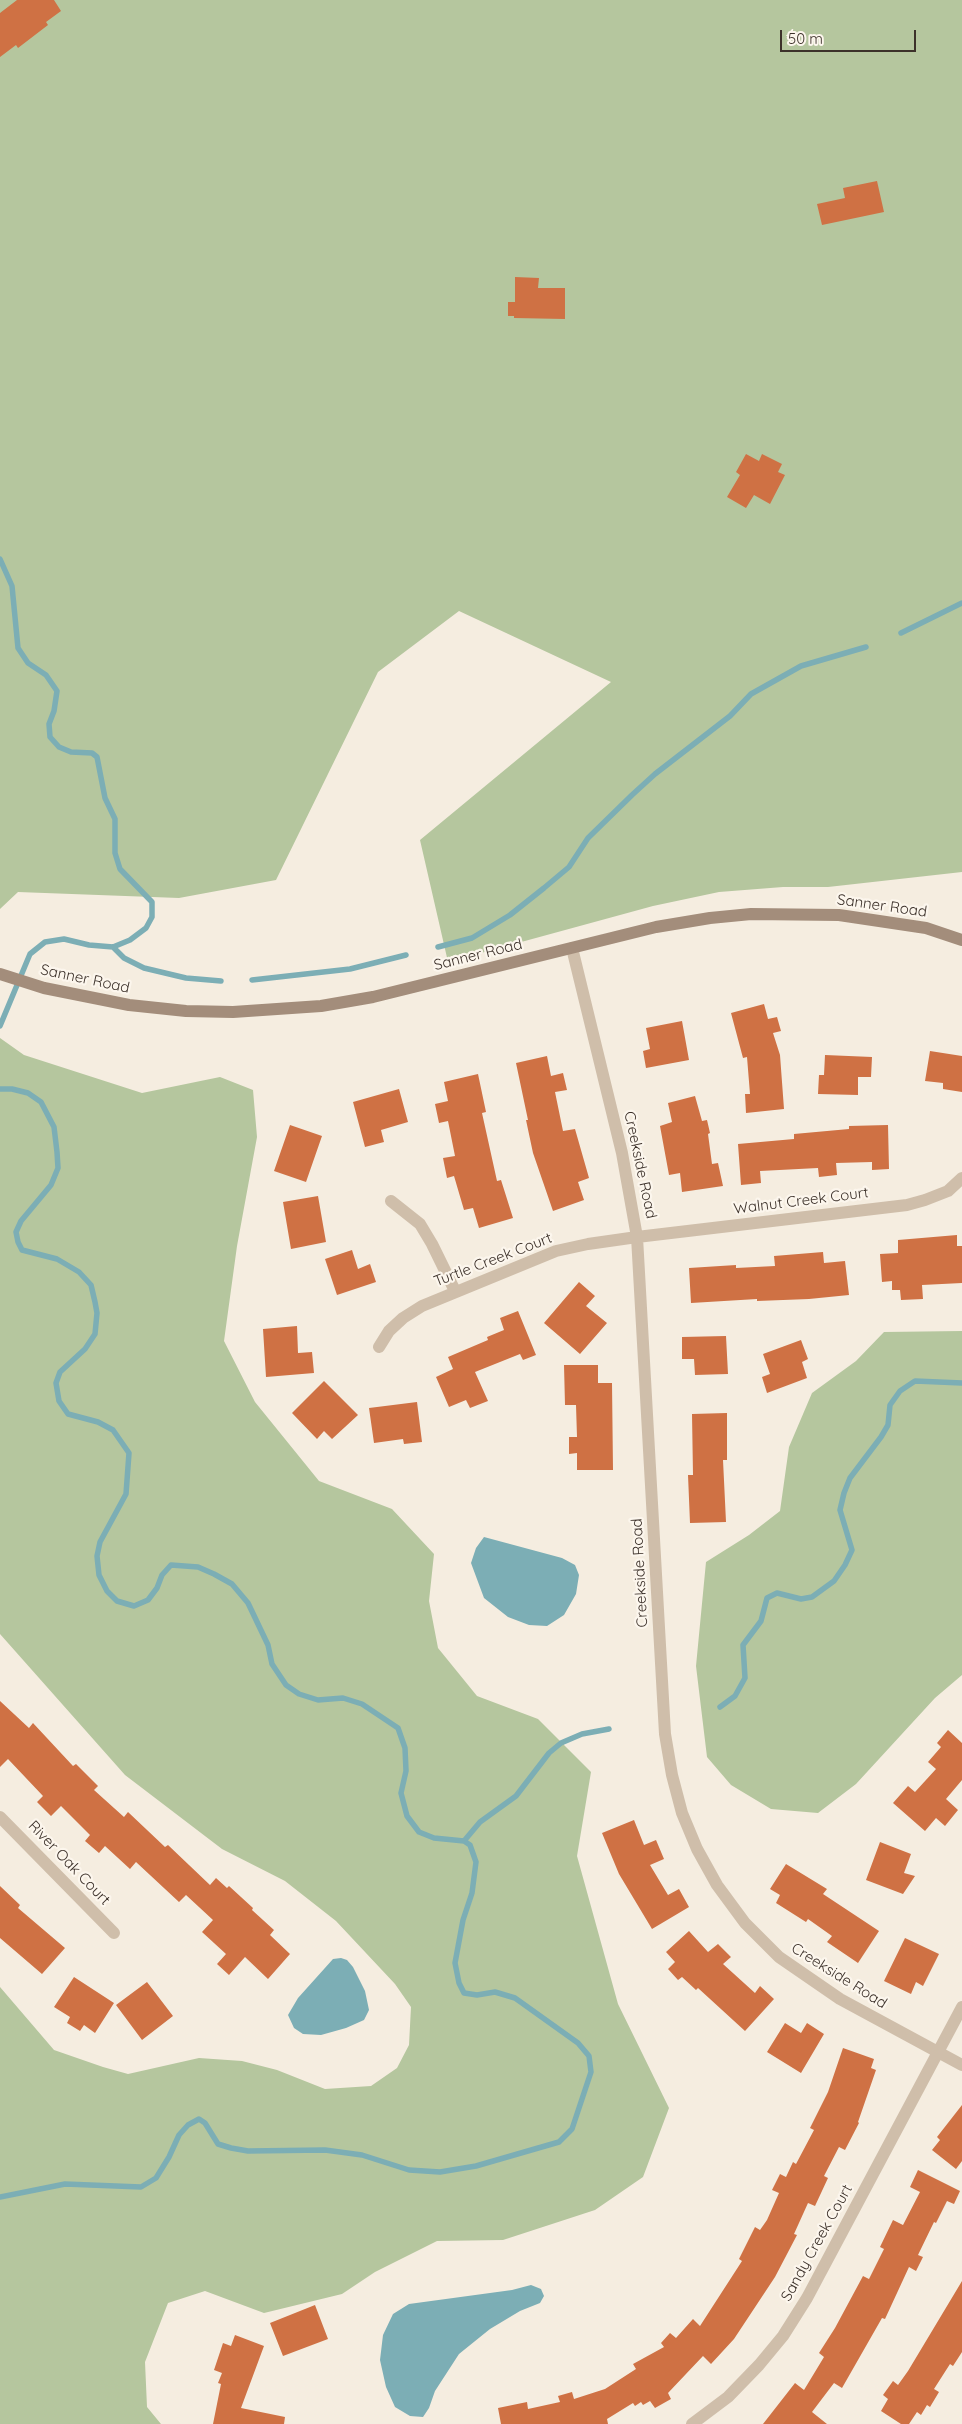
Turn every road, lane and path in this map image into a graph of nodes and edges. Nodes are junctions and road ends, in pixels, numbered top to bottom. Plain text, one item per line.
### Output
1 (962, 940) edge
2 (572, 948) junction
3 (0, 974) edge
4 (962, 1178) edge
5 (391, 1201) dead end
6 (637, 1237) junction
7 (455, 1291) junction
8 (378, 1347) dead end
9 (0, 1817) edge
10 (114, 1933) dead end
11 (962, 2007) edge
12 (938, 2052) junction
13 (962, 2064) edge
14 (692, 2424) edge

1 - 2 main road, Sanner Road
2 - 3 main road, Sanner Road
2 - 6 street, Creekside Road
4 - 6 street, Walnut Creek Court
5 - 7 street
6 - 7 street, Turtle Creek Court
6 - 12 street, Creekside Road
7 - 8 street, Turtle Creek Court
9 - 10 street, River Oak Court
11 - 12 street, Sandy Creek Court
12 - 13 street, Creekside Road
12 - 14 street, Sandy Creek Court

